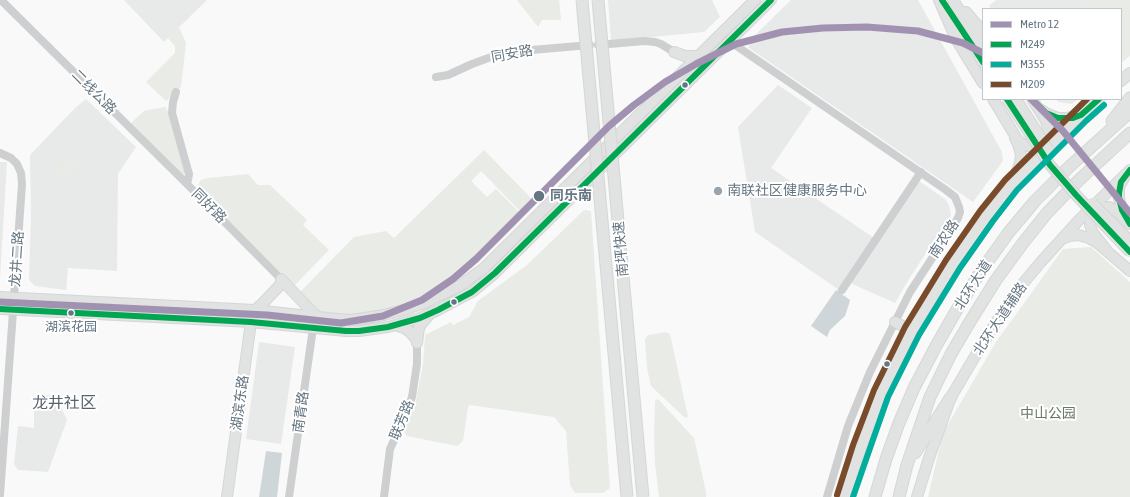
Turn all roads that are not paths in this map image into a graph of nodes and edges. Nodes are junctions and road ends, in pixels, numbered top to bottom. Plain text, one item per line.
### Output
1 (1, 0) edge
2 (582, 0) edge
3 (598, 0) edge
4 (755, 0) edge
5 (770, 0) edge
6 (938, 0) edge
7 (942, 0) edge
8 (955, 0) edge
9 (974, 34) edge
10 (721, 35) junction
11 (730, 41) junction
12 (982, 46) edge
13 (674, 52) junction
14 (701, 54) junction
15 (982, 59) edge
16 (1130, 73) edge
17 (679, 76) junction
18 (436, 77) dead end
19 (1122, 79) edge
20 (982, 81) edge
21 (176, 92) dead end
22 (1130, 98) edge
23 (994, 100) edge
24 (1008, 100) edge
25 (1017, 100) edge
26 (1033, 100) edge
27 (1098, 100) edge
28 (1130, 112) edge
29 (1080, 115) junction
30 (1010, 127) junction
31 (1130, 133) edge
32 (1097, 140) junction
33 (0, 153) edge
34 (1130, 170) edge
35 (921, 172) junction
36 (186, 183) junction
37 (1011, 186) junction
38 (603, 214) dead end
39 (1130, 224) edge
40 (1060, 240) junction
41 (1130, 241) edge
42 (1108, 252) junction
43 (1130, 252) edge
44 (1130, 271) edge
45 (281, 280) junction
46 (842, 290) dead end
47 (0, 297) edge
48 (14, 298) junction
49 (0, 308) edge
50 (13, 309) junction
51 (255, 310) junction
52 (431, 313) junction
53 (381, 316) junction
54 (321, 317) junction
55 (363, 319) junction
56 (251, 322) junction
57 (895, 322) junction
58 (394, 325) junction
59 (313, 328) junction
60 (383, 328) junction
61 (364, 330) junction
62 (912, 331) junction
63 (418, 343) junction
64 (952, 397) junction
65 (907, 465) junction
66 (626, 479) junction
67 (0, 495) edge
68 (227, 497) edge
69 (289, 497) edge
70 (384, 497) edge
71 (624, 497) edge
72 (627, 497) edge
73 (630, 497) edge
74 (643, 497) edge
75 (827, 497) edge
76 (845, 497) edge
77 (875, 497) edge
78 (899, 497) edge
79 (917, 497) edge

1 - 36 street, 二线公路
2 - 66 highway, 南坪快速, bridge
3 - 74 highway, 南坪快速, bridge
4 - 10 main road
5 - 11 main road
6 - 20 main road
7 - 9 main road
8 - 9 main road
9 - 12 main road
9 - 15 main road
10 - 11 street, 南农路
10 - 14 main road
11 - 35 street, 南农路
11 - 52 main road
13 - 14 main road
13 - 17 main road
13 - 18 street, 同安路
14 - 17 main road
16 - 19 main road
17 - 53 main road
21 - 36 street, 同好路
22 - 32 highway
23 - 30 main road
24 - 43 main road, bridge
25 - 41 main road, bridge
26 - 29 main road
26 - 30 main road
27 - 29 main road
28 - 32 highway, 北环大道
29 - 37 main road
30 - 37 main road
31 - 65 highway, 北环大道
32 - 77 highway, 北环大道
33 - 48 street, 龙井二路
34 - 39 main road
34 - 40 main road, 北环大道辅路
35 - 46 street
35 - 57 street, 南农路
36 - 45 street, 同好路
37 - 62 main road
38 - 73 street
39 - 42 main road
40 - 42 main road
40 - 64 main road, 北环大道辅路
42 - 44 main road
45 - 51 main road
45 - 54 main road
47 - 48 main road
48 - 50 street, 龙井二路
48 - 51 main road
49 - 50 main road
50 - 56 main road
50 - 67 street, 龙井二路
51 - 54 main road
51 - 56 main road, 湖滨东路
52 - 58 main road
52 - 63 main road
53 - 55 main road
53 - 60 main road
54 - 55 main road
55 - 61 main road
56 - 59 main road
56 - 68 main road, 湖滨东路
57 - 62 main road
57 - 75 street, 南农路
58 - 60 main road
58 - 63 main road
59 - 61 main road
59 - 69 street, 南青路
60 - 61 main road
62 - 76 main road
63 - 70 street, 联芳路
64 - 65 highway
64 - 79 main road, 北环大道辅路
65 - 78 highway, 北环大道
66 - 71 highway, bridge
66 - 72 highway, 南坪快速, bridge

